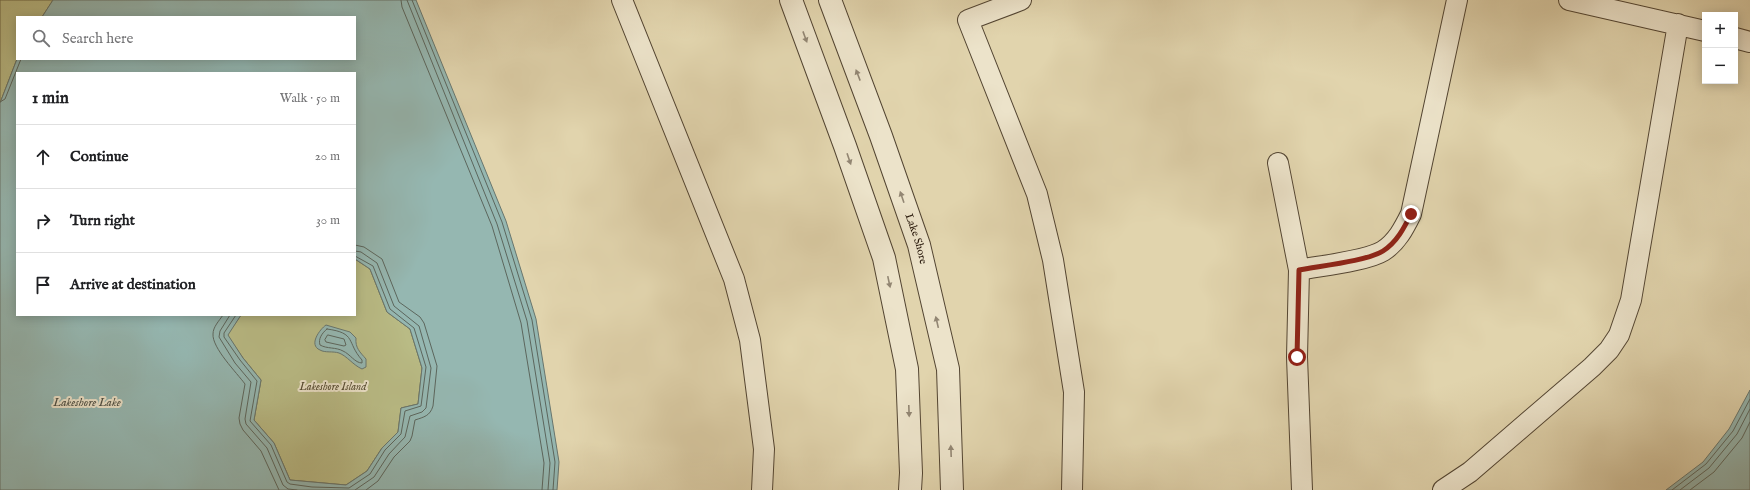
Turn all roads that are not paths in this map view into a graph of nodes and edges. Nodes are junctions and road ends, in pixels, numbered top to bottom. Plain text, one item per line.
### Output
1 (622, 0) edge
2 (791, 0) edge
3 (830, 0) edge
4 (1021, 0) edge
5 (1457, 0) edge
6 (1568, 0) edge
7 (1609, 4) edge
8 (1678, 24) junction
9 (1702, 29) edge
10 (1738, 39) edge
11 (1750, 42) edge
12 (1278, 163) dead end
13 (1299, 270) junction
14 (762, 490) edge
15 (910, 490) edge
16 (952, 490) edge
17 (1072, 490) edge
18 (1302, 490) edge
19 (1443, 490) edge

1 - 14 street
2 -> 15 street
16 -> 3 street, Lake Shore
4 - 17 street
5 - 13 street
6 - 7 street
7 - 8 street
8 - 9 street
8 - 19 street
10 - 11 street
12 - 13 street
13 - 18 street

